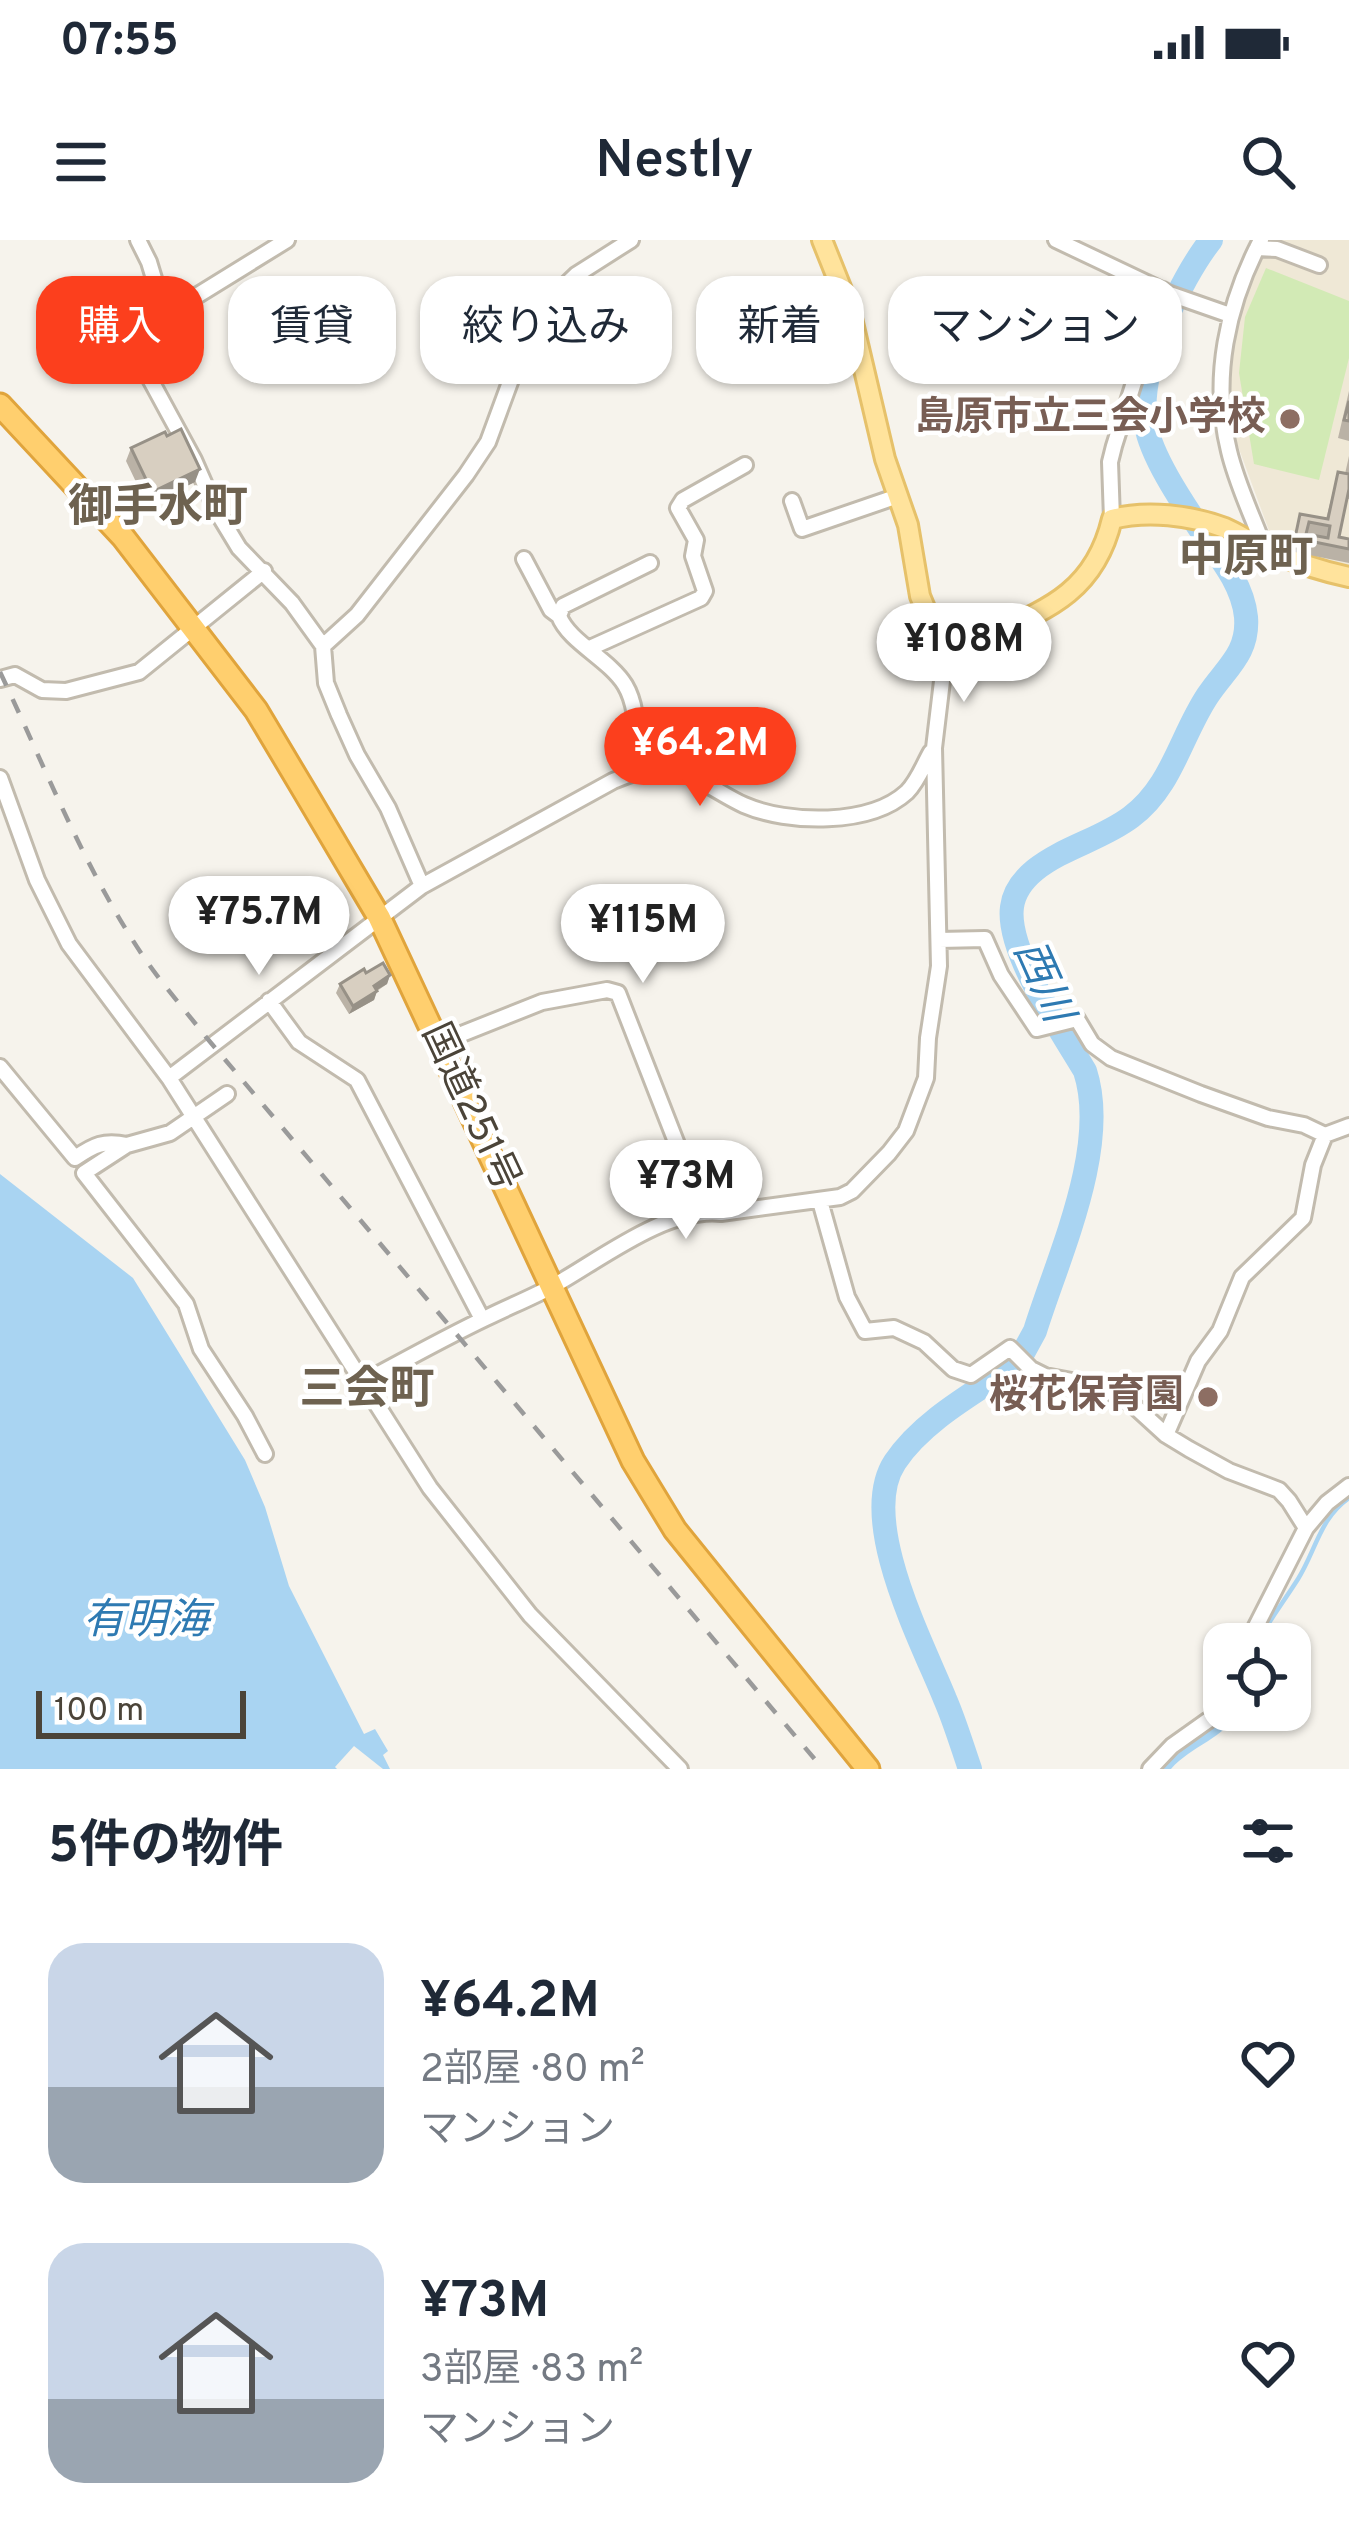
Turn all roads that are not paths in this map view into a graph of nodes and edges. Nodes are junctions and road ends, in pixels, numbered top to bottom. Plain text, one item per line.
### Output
1 (138, 240) edge
2 (287, 240) edge
3 (632, 240) edge
4 (822, 240) edge
5 (1056, 240) edge
6 (1259, 244) edge
7 (1318, 266) dead end
8 (153, 276) edge
9 (1132, 276) edge
10 (204, 291) edge
11 (1182, 298) edge
12 (1230, 316) junction
13 (153, 384) edge
14 (1135, 384) edge
15 (0, 405) edge
16 (746, 465) dead end
17 (898, 496) junction
18 (792, 501) dead end
19 (1112, 519) junction
20 (1265, 550) junction
21 (524, 560) dead end
22 (650, 563) dead end
23 (264, 572) junction
24 (1349, 577) edge
25 (559, 616) junction
26 (192, 628) junction
27 (323, 646) junction
28 (590, 648) junction
29 (945, 656) junction
30 (0, 679) edge
31 (934, 748) junction
32 (639, 771) junction
33 (0, 778) edge
34 (422, 886) junction
35 (379, 917) junction
36 (939, 940) junction
37 (269, 1001) junction
38 (439, 1043) junction
39 (0, 1067) edge
40 (169, 1078) junction
41 (227, 1094) dead end
42 (194, 1118) junction
43 (1349, 1126) edge
44 (1325, 1135) junction
45 (127, 1145) junction
46 (820, 1201) junction
47 (703, 1211) junction
48 (552, 1286) junction
49 (482, 1319) junction
50 (362, 1383) junction
51 (1166, 1435) junction
52 (265, 1454) dead end
53 (1349, 1486) edge
54 (1306, 1528) junction
55 (1258, 1623) edge
56 (1203, 1724) edge
57 (858, 1765) edge
58 (680, 1769) edge
59 (1150, 1769) edge

1 - 8 street
2 - 10 street
3 - 27 street
4 - 17 main road
5 - 9 street
6 - 7 street
6 - 12 street
11 - 12 street
12 - 20 street
13 - 23 street
14 - 19 street
15 - 26 highway, 国道251号
16 - 28 street
17 - 18 street
17 - 29 main road
19 - 20 main road
19 - 29 main road
20 - 24 main road
21 - 25 street
22 - 25 street
23 - 26 street
23 - 27 street
25 - 28 street
26 - 30 street
26 - 35 highway, 国道251号
27 - 34 street
28 - 32 street
29 - 31 street
31 - 32 street
31 - 36 street
32 - 34 street
33 - 40 street
34 - 35 street
35 - 37 street
35 - 38 highway, 国道251号
36 - 44 street
36 - 46 street
37 - 40 street
37 - 49 street
38 - 47 street
38 - 48 highway, 国道251号
39 - 45 street
40 - 42 street
41 - 42 street
42 - 45 street
42 - 50 street
43 - 44 street
44 - 51 street
45 - 52 street
46 - 47 street
46 - 51 street
47 - 48 street
48 - 49 street
48 - 57 highway, 国道251号
49 - 50 street
50 - 58 street
51 - 54 street
53 - 54 street
54 - 55 street
56 - 59 street

